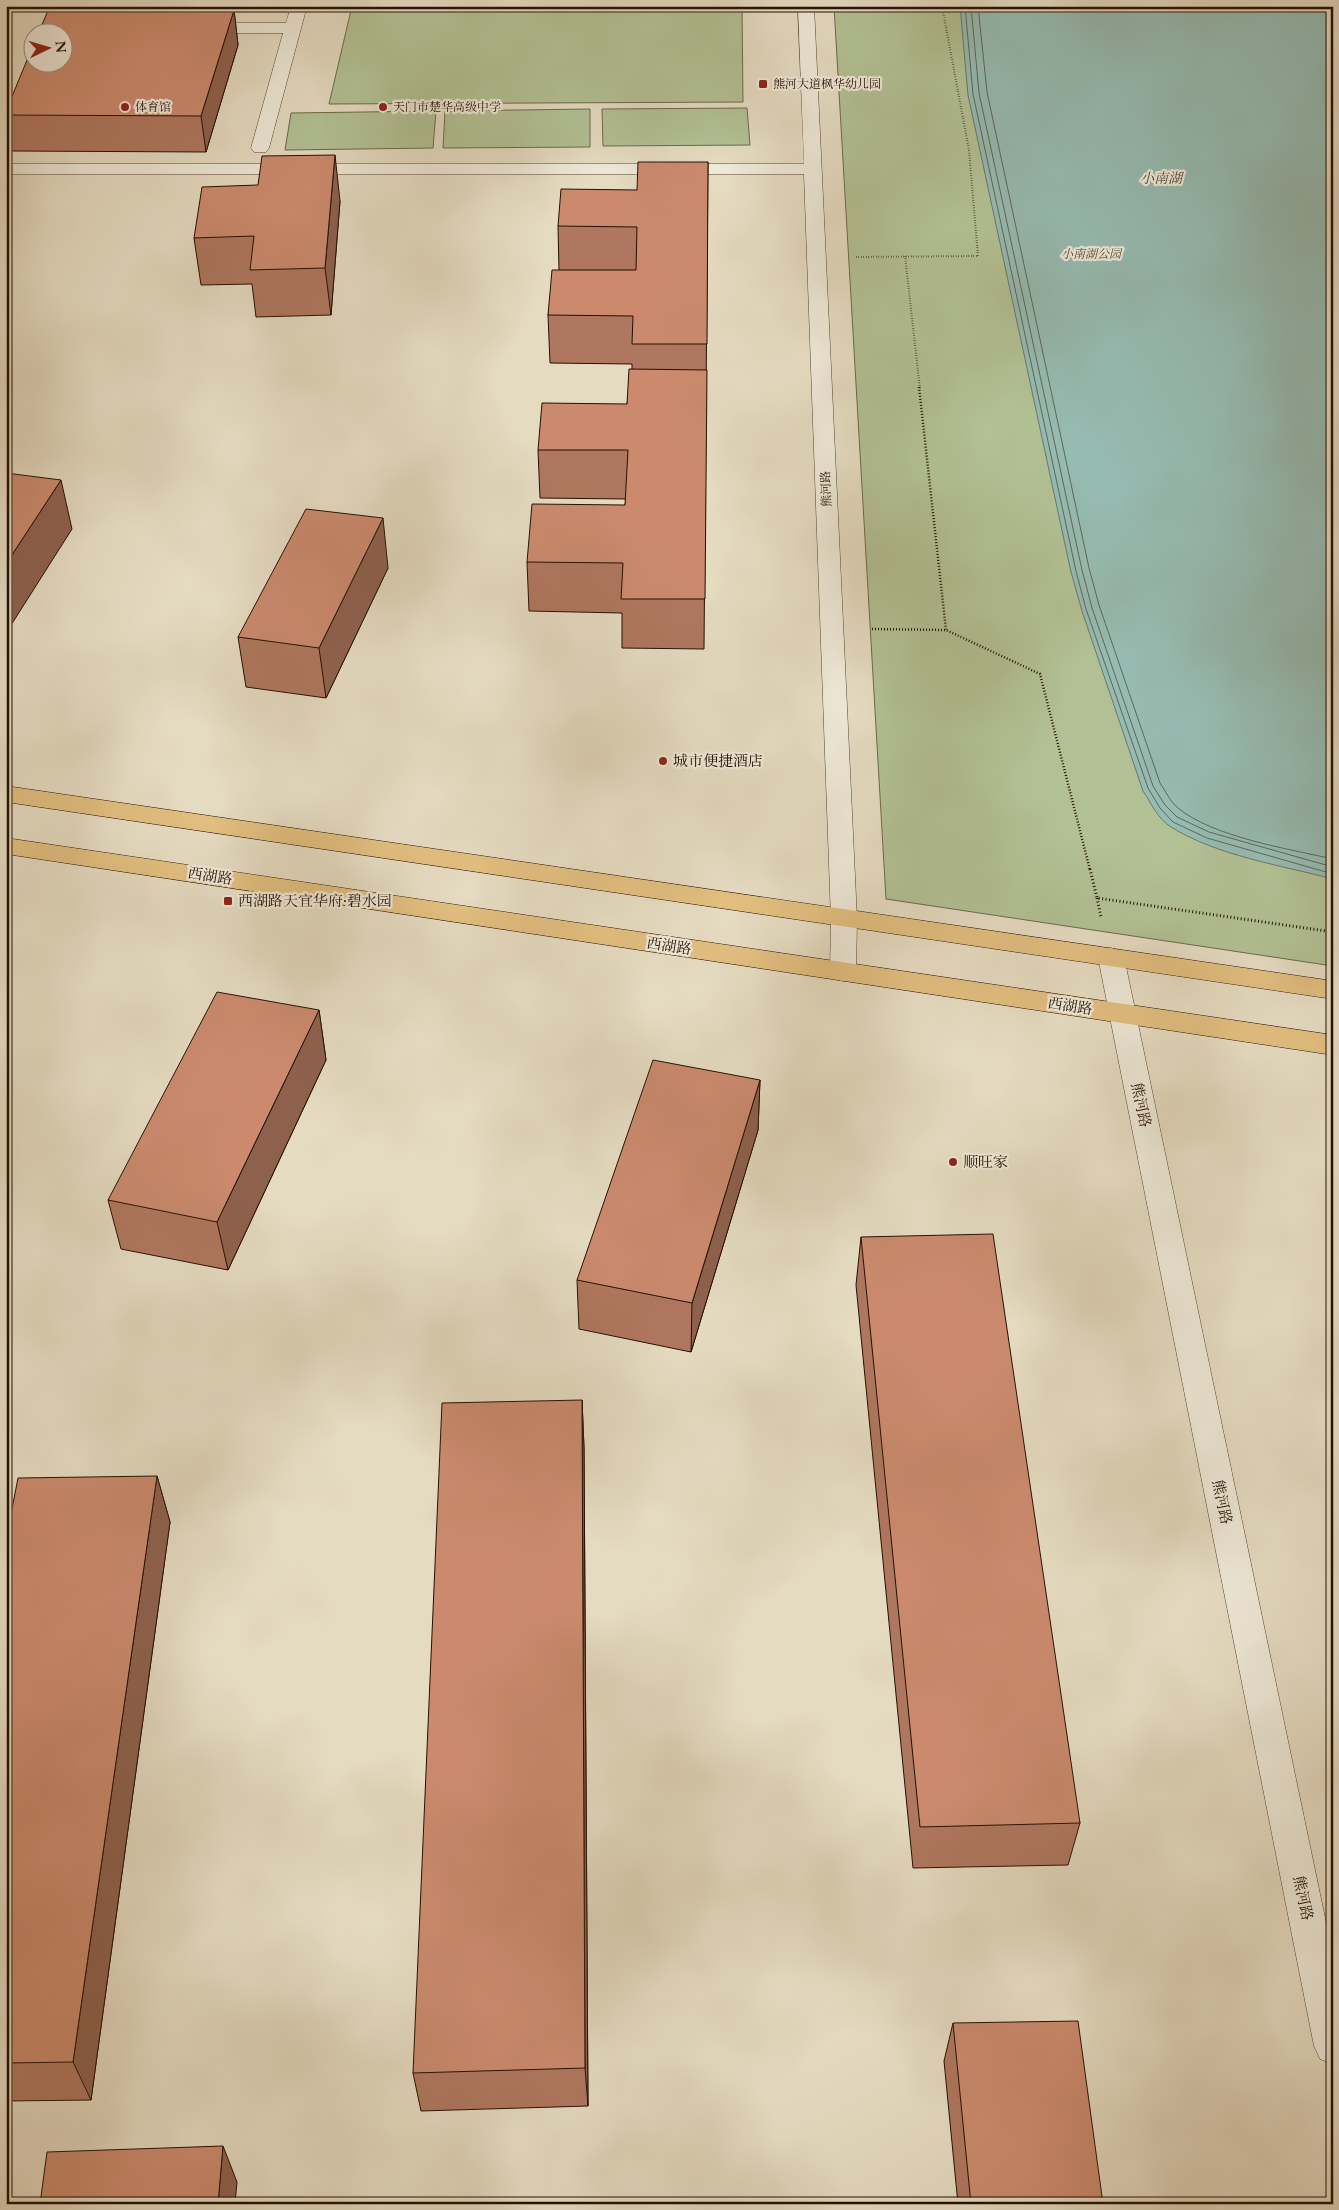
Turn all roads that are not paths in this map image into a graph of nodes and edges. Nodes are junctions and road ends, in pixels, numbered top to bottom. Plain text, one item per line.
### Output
1 (298, 6) edge
2 (806, 6) edge
3 (184, 28) edge
4 (293, 28) junction
5 (260, 148) dead end
6 (6, 169) edge
7 (813, 169) junction
8 (6, 794) edge
9 (6, 846) edge
10 (844, 918) junction
11 (1111, 957) junction
12 (843, 972) junction
13 (1333, 990) edge
14 (1123, 1014) junction
15 (1333, 1045) edge
16 (1333, 2046) edge

1 - 4 street
2 - 7 street, 熊河路
3 - 4 street
4 - 5 street
6 - 7 street
7 - 10 street, 熊河路
8 - 10 main road
9 - 12 main road, 西湖路
10 - 11 main road
10 - 12 street, 熊河路
11 - 13 main road
11 - 14 street, 熊河路
12 - 14 main road, 西湖路
14 - 15 main road, 西湖路
14 - 16 street, 熊河路

